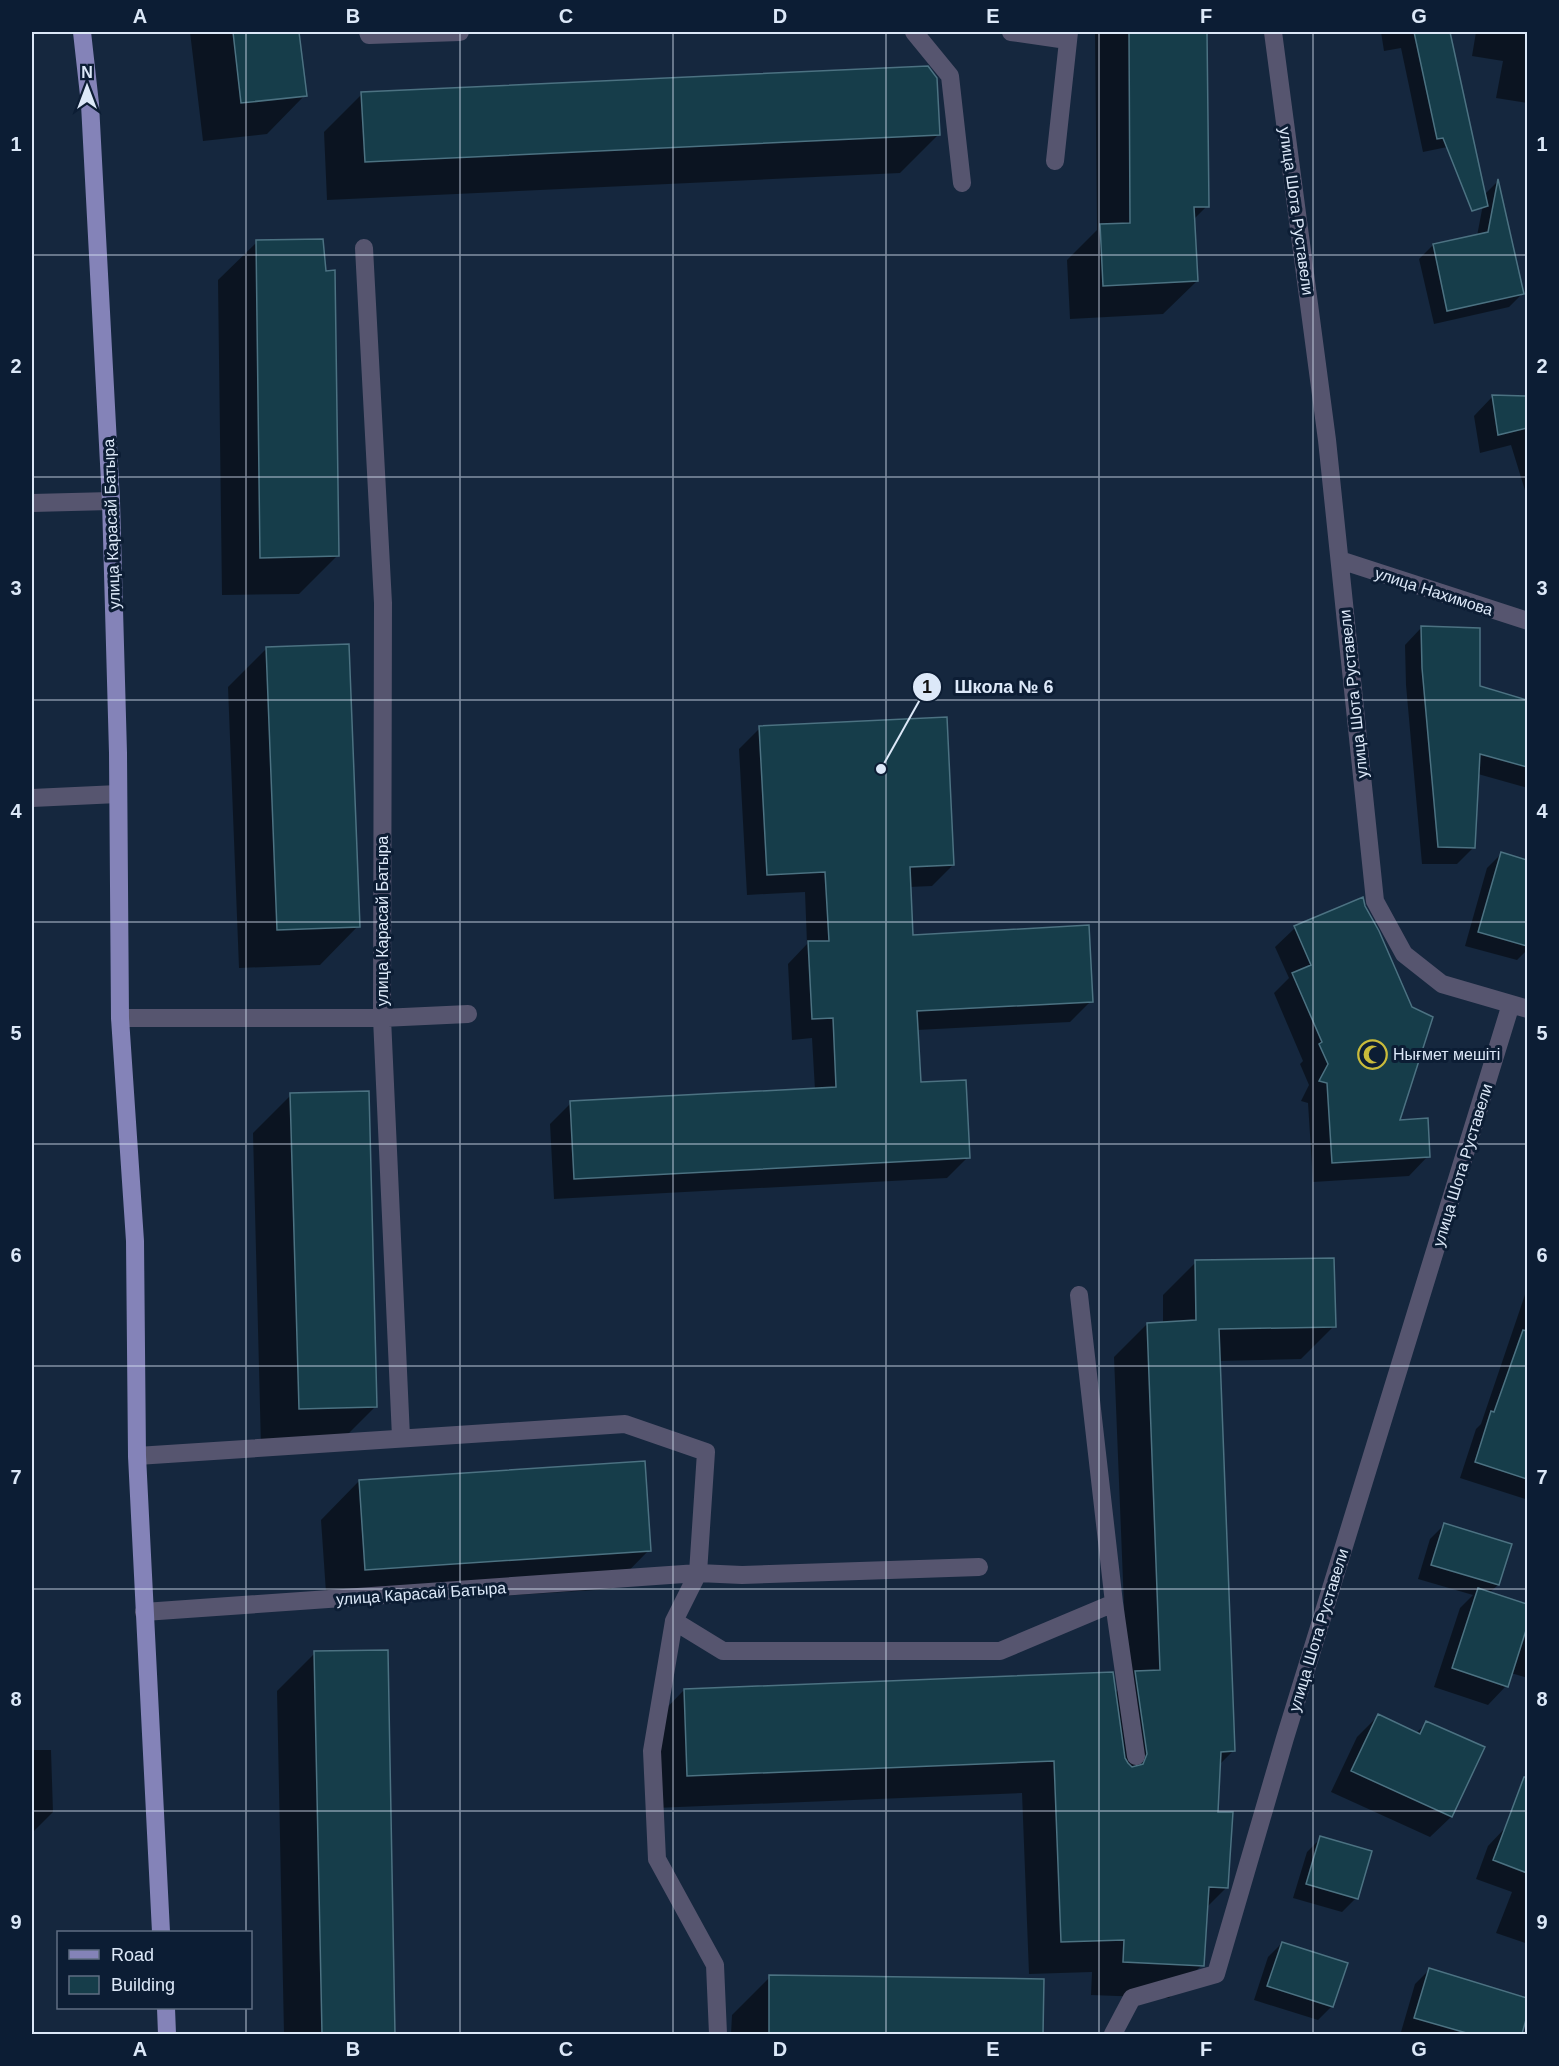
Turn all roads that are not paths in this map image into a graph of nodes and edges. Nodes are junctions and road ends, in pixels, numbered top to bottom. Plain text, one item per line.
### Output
1 (82, 32) edge
2 (368, 32) edge
3 (460, 32) edge
4 (914, 32) edge
5 (1011, 32) edge
6 (1273, 32) edge
7 (1068, 36) edge
8 (1055, 161) dead end
9 (962, 183) dead end
10 (364, 248) dead end
11 (111, 501) junction
12 (32, 503) edge
13 (1340, 560) junction
14 (1527, 621) edge
15 (118, 794) junction
16 (32, 798) edge
17 (1519, 1007) edge
18 (468, 1014) dead end
19 (120, 1018) junction
20 (382, 1018) junction
21 (1079, 1295) dead end
22 (400, 1437) junction
23 (137, 1456) junction
24 (980, 1567) dead end
25 (698, 1574) junction
26 (1114, 1603) junction
27 (144, 1612) junction
28 (674, 1621) junction
29 (1136, 1756) dead end
30 (161, 1931) edge
31 (166, 2009) edge
32 (167, 2034) edge
33 (718, 2034) edge
34 (1113, 2034) edge

1 - 11 main road, улица Карасай Батыра
2 - 3 street
4 - 9 street
5 - 7 street
6 - 13 street, улица Шота Руставели
7 - 8 street
10 - 20 street, улица Карасай Батыра
11 - 12 street
11 - 15 main road, улица Карасай Батыра
13 - 14 street, улица Нахимова
13 - 17 street, улица Шота Руставели
15 - 16 street
15 - 19 main road, улица Карасай Батыра
17 - 34 street, улица Шота Руставели
18 - 20 street, улица Карасай Батыра
19 - 20 street, улица Карасай Батыра
19 - 23 main road, улица Карасай Батыра
20 - 22 street, улица Карасай Батыра
21 - 26 street
22 - 23 street
22 - 25 street
23 - 27 main road, улица Карасай Батыра
24 - 25 street, улица Карасай Батыра
25 - 27 street, улица Карасай Батыра
25 - 28 street
26 - 28 street
26 - 29 street
27 - 30 main road, улица Карасай Батыра
28 - 33 street
31 - 32 main road

